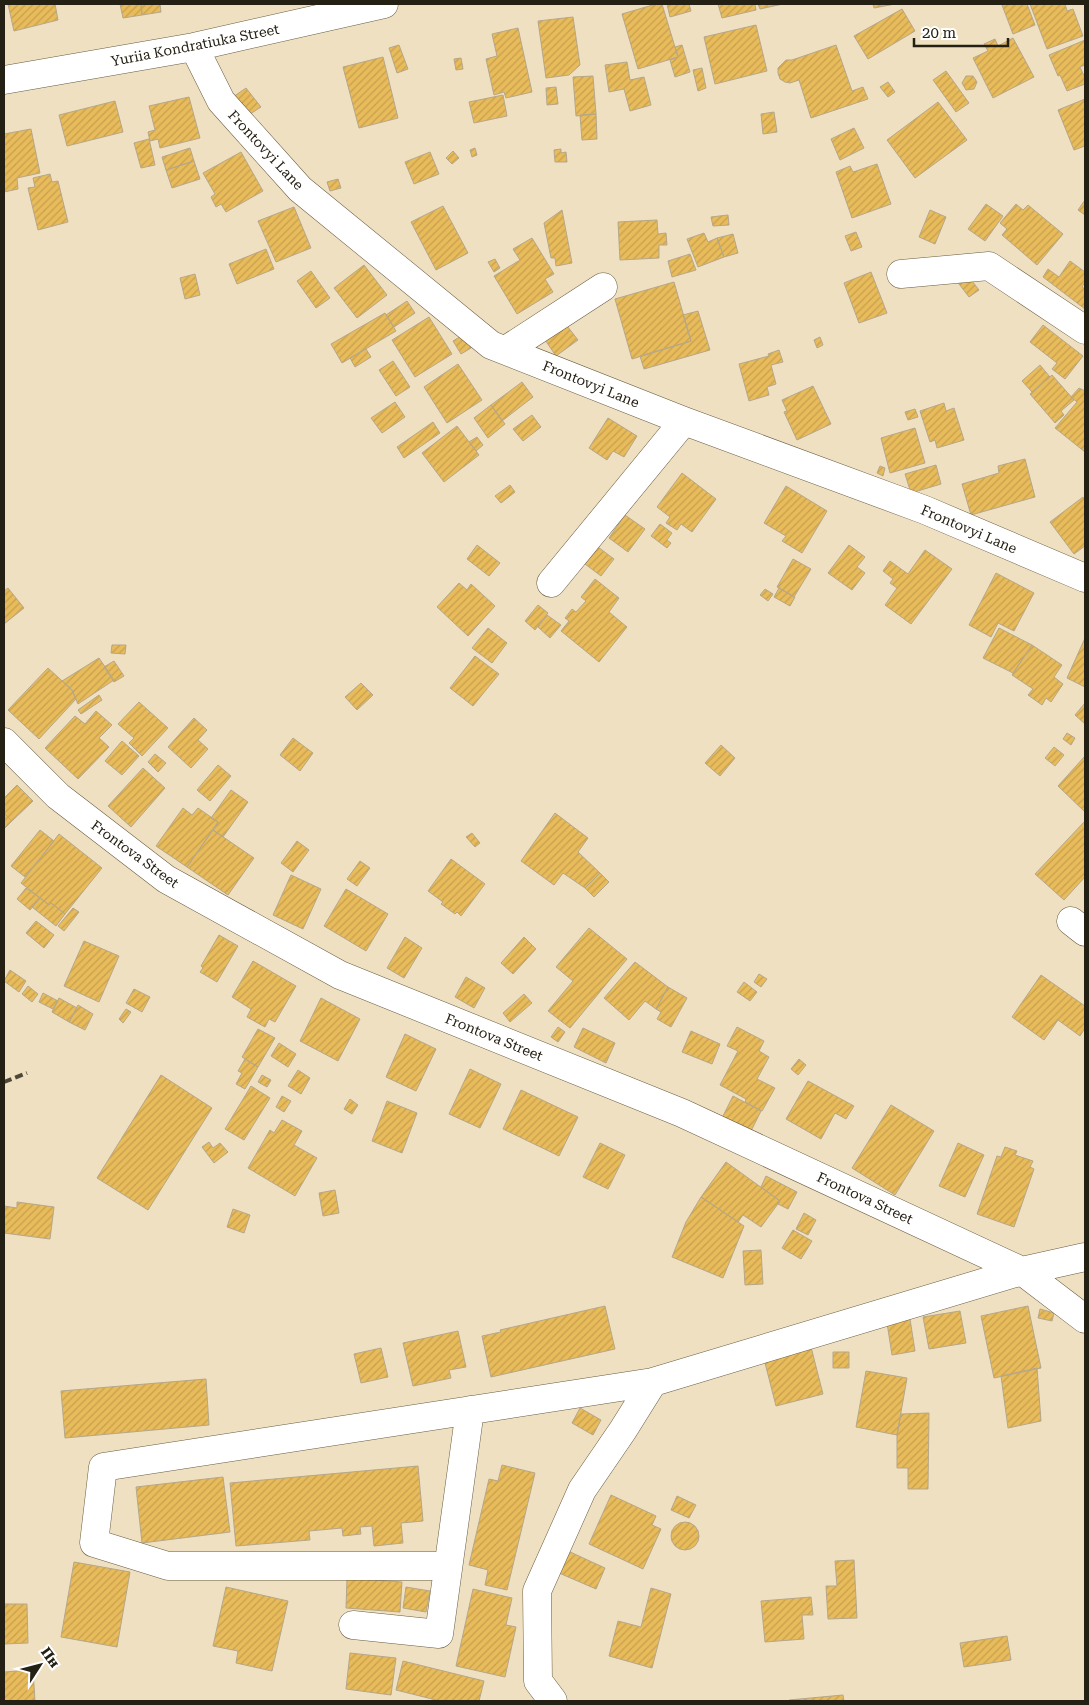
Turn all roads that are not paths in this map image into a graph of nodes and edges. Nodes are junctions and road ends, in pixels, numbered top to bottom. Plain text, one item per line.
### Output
1 (384, 4) edge
2 (194, 47) junction
3 (4, 80) edge
4 (901, 274) dead end
5 (603, 287) dead end
6 (1085, 330) edge
7 (506, 350) junction
8 (684, 421) junction
9 (1085, 578) edge
10 (551, 582) dead end
11 (4, 742) edge
12 (1084, 1254) edge
13 (1022, 1271) junction
14 (1085, 1319) edge
15 (652, 1382) junction
16 (470, 1410) junction
17 (448, 1566) junction
18 (353, 1625) dead end
19 (554, 1701) edge

1 - 2 street, Yuriia Kondratiuka Street
2 - 3 street, Yuriia Kondratiuka Street
2 - 7 street, Frontovyi Lane
4 - 6 street
5 - 7 street
7 - 8 street, Frontovyi Lane
8 - 9 street, Frontovyi Lane
8 - 10 street
11 - 13 street, Frontova Street
12 - 13 street
13 - 14 street, Frontova Street
13 - 15 street
15 - 16 street
15 - 19 street
16 - 17 street
16 - 17 street
17 - 18 street

